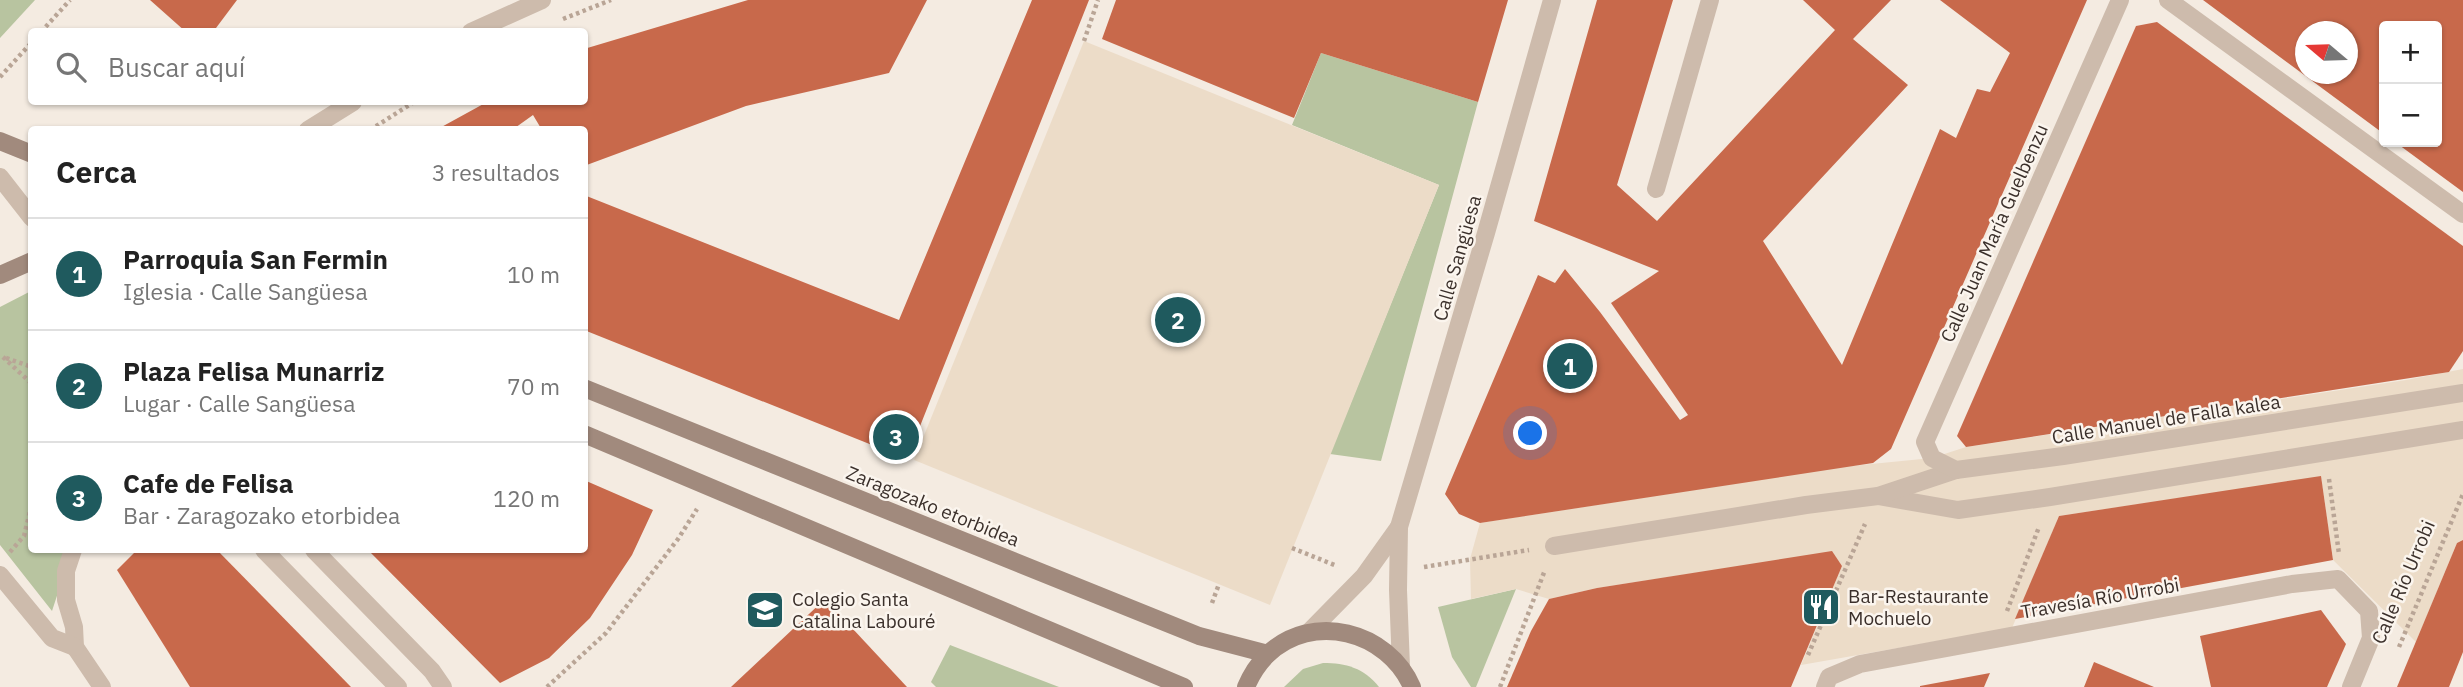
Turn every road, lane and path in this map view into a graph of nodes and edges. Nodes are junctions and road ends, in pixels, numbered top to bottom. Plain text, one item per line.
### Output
1 (69, 0) edge
2 (542, 0) edge
3 (611, 0) edge
4 (1098, 0) edge
5 (1552, 0) edge
6 (1710, 0) edge
7 (2120, 0) edge
8 (2168, 0) edge
9 (558, 21) dead end
10 (44, 28) edge
11 (480, 28) edge
12 (1084, 41) dead end
13 (28, 46) edge
14 (0, 77) edge
15 (348, 105) edge
16 (409, 105) edge
17 (314, 126) edge
18 (376, 126) edge
19 (0, 141) edge
20 (28, 152) edge
21 (0, 177) edge
22 (1656, 189) dead end
23 (28, 213) edge
24 (2463, 214) edge
25 (28, 263) edge
26 (0, 275) edge
27 (1, 356) edge
28 (28, 366) edge
29 (28, 380) edge
30 (588, 390) edge
31 (2463, 393) edge
32 (2463, 430) edge
33 (588, 436) edge
34 (2325, 452) junction
35 (1956, 470) junction
36 (2463, 494) edge
37 (1878, 496) junction
38 (2050, 497) junction
39 (697, 508) dead end
40 (28, 520) edge
41 (1399, 527) junction
42 (1554, 546) junction
43 (1292, 548) dead end
44 (10, 552) dead end
45 (72, 553) edge
46 (267, 553) edge
47 (317, 553) edge
48 (2341, 561) dead end
49 (1342, 568) dead end
50 (1422, 568) dead end
51 (0, 575) edge
52 (1219, 584) dead end
53 (1212, 603) dead end
54 (2369, 611) joint
55 (2007, 612) dead end
56 (1310, 632) junction
57 (75, 647) junction
58 (2397, 653) dead end
59 (1268, 654) junction
60 (1808, 655) dead end
61 (1401, 667) junction
62 (1827, 682) edge
63 (102, 687) edge
64 (398, 687) edge
65 (443, 687) edge
66 (547, 687) edge
67 (1184, 687) edge
68 (1246, 687) edge
69 (1412, 687) edge
70 (1500, 687) edge
71 (2351, 687) edge

1 - 10 path
2 - 11 street
3 - 9 path
4 - 12 path
5 - 41 street, Calle Sangüesa
6 - 22 street
7 - 35 street, Calle Juan María Guelbenzu
8 - 24 street
13 - 14 path
15 - 17 street
16 - 18 path
19 - 20 main road
21 - 23 street
25 - 26 main road
27 - 28 path
27 - 29 path
30 - 59 main road, Zaragozako etorbidea
31 - 35 street, Calle Manuel de Falla kalea
32 - 34 street, Calle Manuel de Falla kalea
33 - 67 main road
34 - 38 street, Calle Manuel de Falla kalea
34 - 48 path
35 - 37 street, Calle Manuel de Falla kalea
36 - 58 path, Calle Río Urrobi
37 - 38 street, Calle Manuel de Falla kalea
37 - 42 street, Calle Manuel de Falla kalea
37 - 60 path
38 - 55 path
39 - 66 path
40 - 44 path
41 - 56 street, Calle Sangüesa
41 - 61 street, Calle Sangüesa
42 - 50 path
42 - 70 path
43 - 49 path
45 - 57 street
46 - 64 street
47 - 65 street
51 - 57 street
52 - 53 path
54 - 62 street, Travesía Río Urrobi
54 - 71 street, Calle Río Urrobi
56 - 59 main road
56 - 61 main road
57 - 63 street
59 - 68 main road
61 - 69 main road

